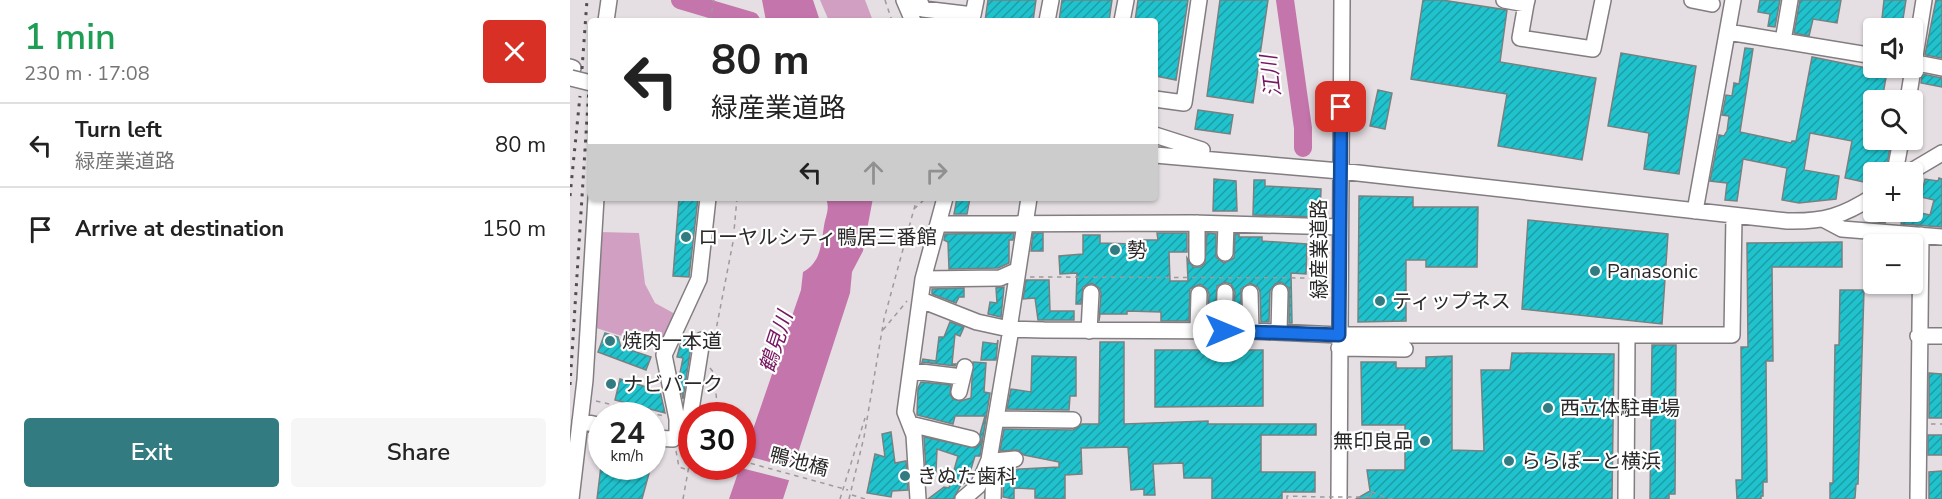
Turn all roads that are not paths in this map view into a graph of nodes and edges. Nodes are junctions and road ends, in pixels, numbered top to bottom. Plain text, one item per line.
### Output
1 (904, 0) edge
2 (919, 0) edge
3 (976, 0) edge
4 (1051, 0) edge
5 (1126, 0) edge
6 (1199, 0) edge
7 (1342, 0) edge
8 (1504, 0) edge
9 (1603, 0) edge
10 (1692, 0) edge
11 (1732, 0) edge
12 (1790, 0) edge
13 (1924, 0) edge
14 (1527, 2) edge
15 (1712, 4) dead end
16 (912, 18) edge
17 (1048, 18) edge
18 (1123, 18) edge
19 (1921, 18) edge
20 (1728, 32) junction
21 (1783, 41) junction
22 (1863, 54) edge
23 (1923, 65) edge
24 (570, 67) edge
25 (1942, 68) edge
26 (588, 72) edge
27 (570, 78) edge
28 (588, 82) edge
29 (1158, 99) edge
30 (1158, 136) edge
31 (1158, 145) edge
32 (1942, 153) edge
33 (1202, 154) junction
34 (1158, 155) edge
35 (1923, 164) edge
36 (1158, 165) edge
37 (1340, 171) junction
38 (597, 201) edge
39 (708, 201) edge
40 (944, 201) edge
41 (1029, 201) edge
42 (1863, 202) edge
43 (1695, 211) junction
44 (1734, 216) junction
45 (1825, 220) junction
46 (1025, 223) junction
47 (1197, 223) junction
48 (939, 224) junction
49 (1226, 224) junction
50 (1340, 227) junction
51 (1907, 234) edge
52 (1923, 235) edge
53 (1942, 237) edge
54 (1225, 253) dead end
55 (1197, 258) dead end
56 (1018, 274) junction
57 (924, 279) junction
58 (1225, 292) dead end
59 (1280, 292) dead end
60 (1090, 293) dead end
61 (1250, 293) dead end
62 (1199, 294) dead end
63 (1919, 294) edge
64 (914, 300) junction
65 (1010, 329) junction
66 (1089, 331) junction
67 (1198, 331) junction
68 (1224, 331) junction
69 (1251, 331) junction
70 (1279, 332) junction
71 (1627, 335) junction
72 (1918, 336) junction
73 (1942, 336) edge
74 (708, 339) road end
75 (1339, 342) junction
76 (1405, 349) dead end
77 (913, 371) junction
78 (962, 379) dead end
79 (996, 419) junction
80 (1073, 420) dead end
81 (580, 421) junction
82 (588, 423) edge
83 (677, 423) junction
84 (910, 424) junction
85 (666, 439) edge
86 (972, 439) dead end
87 (1015, 459) dead end
88 (992, 460) junction
89 (571, 499) edge
90 (918, 499) edge
91 (963, 499) edge
92 (993, 499) edge
93 (1339, 499) edge
94 (1626, 499) edge
95 (1918, 499) edge

1 - 16 street
2 - 3 street
4 - 17 street
5 - 18 street
6 - 29 street
7 - 37 street, 緑産業道路
8 - 14 street
9 - 14 street
10 - 15 street
11 - 20 street
12 - 21 street
13 - 19 street
20 - 21 street
20 - 43 street
21 - 22 street
23 - 25 street
24 - 26 street
27 - 28 street, bridge
30 - 33 street
31 - 33 street
32 - 35 street
33 - 34 street
33 - 36 street
33 - 37 street
37 - 43 street
37 - 50 street, 緑産業道路
38 - 81 street
39 - 83 street
40 - 48 street
41 - 46 street
42 - 45 street
43 - 44 street
44 - 45 street
44 - 71 street
45 - 51 street
46 - 47 street
46 - 48 street
46 - 56 street
47 - 49 street
47 - 55 street
48 - 57 street
49 - 50 street
49 - 54 street
50 - 75 street, 緑産業道路
52 - 53 street
56 - 57 street
56 - 65 street
57 - 64 street
58 - 68 street
59 - 70 street
60 - 66 street
61 - 69 street
62 - 67 street
63 - 72 street
64 - 65 street
64 - 77 street
65 - 66 street
65 - 79 street
66 - 67 street
67 - 68 street
68 - 69 street
69 - 70 street
70 - 75 street
71 - 75 street
71 - 94 street
72 - 73 street
72 - 95 street
74 - 83 street
75 - 76 street
75 - 93 street, 緑産業道路
77 - 78 street
77 - 84 street
79 - 80 street
79 - 88 street
81 - 82 street
81 - 89 street
83 - 85 street
84 - 86 street
84 - 90 street
87 - 88 street
88 - 91 street
88 - 92 street

